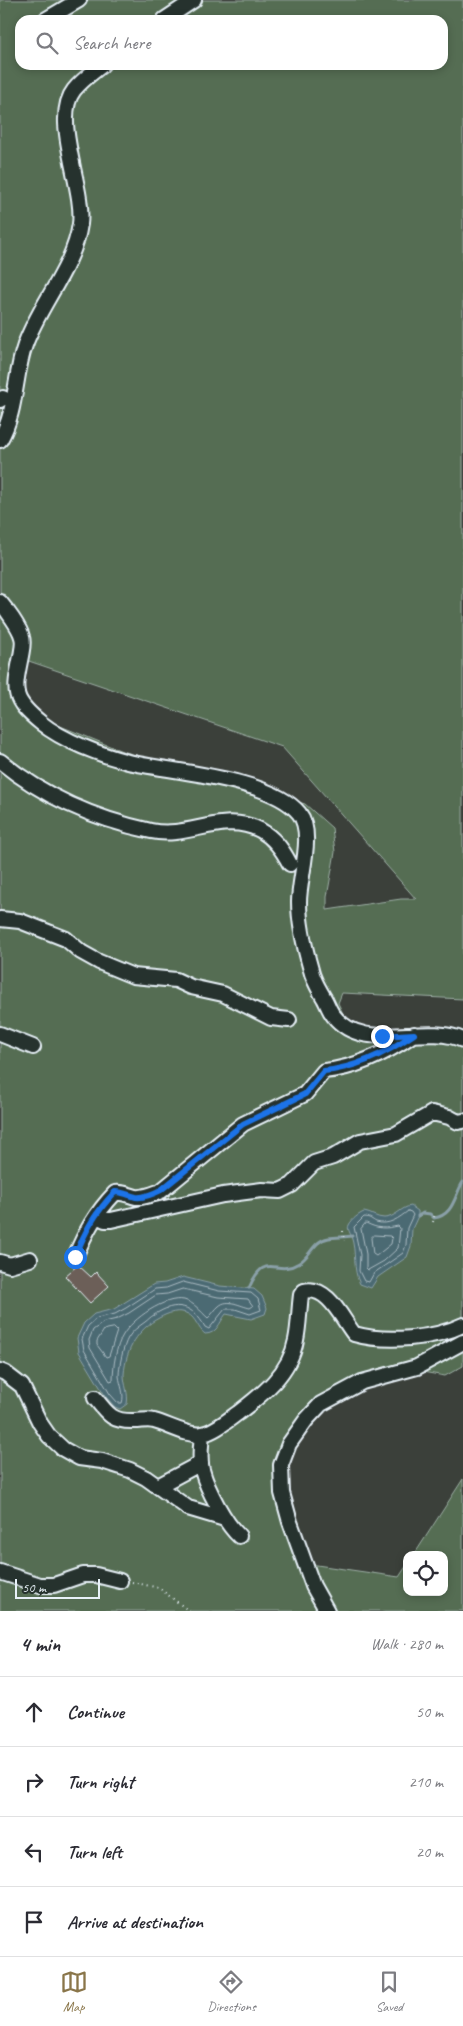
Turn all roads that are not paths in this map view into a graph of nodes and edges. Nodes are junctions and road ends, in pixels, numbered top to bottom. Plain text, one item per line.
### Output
1 (79, 0) edge
2 (194, 0) edge
3 (54, 15) edge
4 (172, 15) edge
5 (95, 70) edge
6 (0, 440) edge
7 (0, 602) edge
8 (0, 761) edge
9 (290, 864) dead end
10 (0, 919) edge
11 (289, 1020) dead end
12 (0, 1034) edge
13 (414, 1034) junction
14 (463, 1040) edge
15 (33, 1047) dead end
16 (463, 1120) edge
17 (97, 1216) junction
18 (75, 1257) dead end
19 (30, 1259) dead end
20 (0, 1262) edge
21 (463, 1324) edge
22 (463, 1342) edge
23 (0, 1371) edge
24 (96, 1398) dead end
25 (202, 1434) junction
26 (201, 1462) junction
27 (158, 1486) junction
28 (225, 1519) junction
29 (239, 1536) dead end
30 (0, 1572) edge
31 (120, 1581) road end
32 (327, 1611) edge

1 - 3 street
2 - 4 street
5 - 6 street
7 - 13 street
8 - 9 street
10 - 11 street
12 - 15 street
13 - 14 street
13 - 17 street
16 - 17 street
17 - 18 street
19 - 20 street
21 - 25 street
22 - 32 street
23 - 27 street
24 - 25 street
25 - 26 street
26 - 27 street
26 - 28 street
27 - 28 street
28 - 29 street
30 - 31 street

